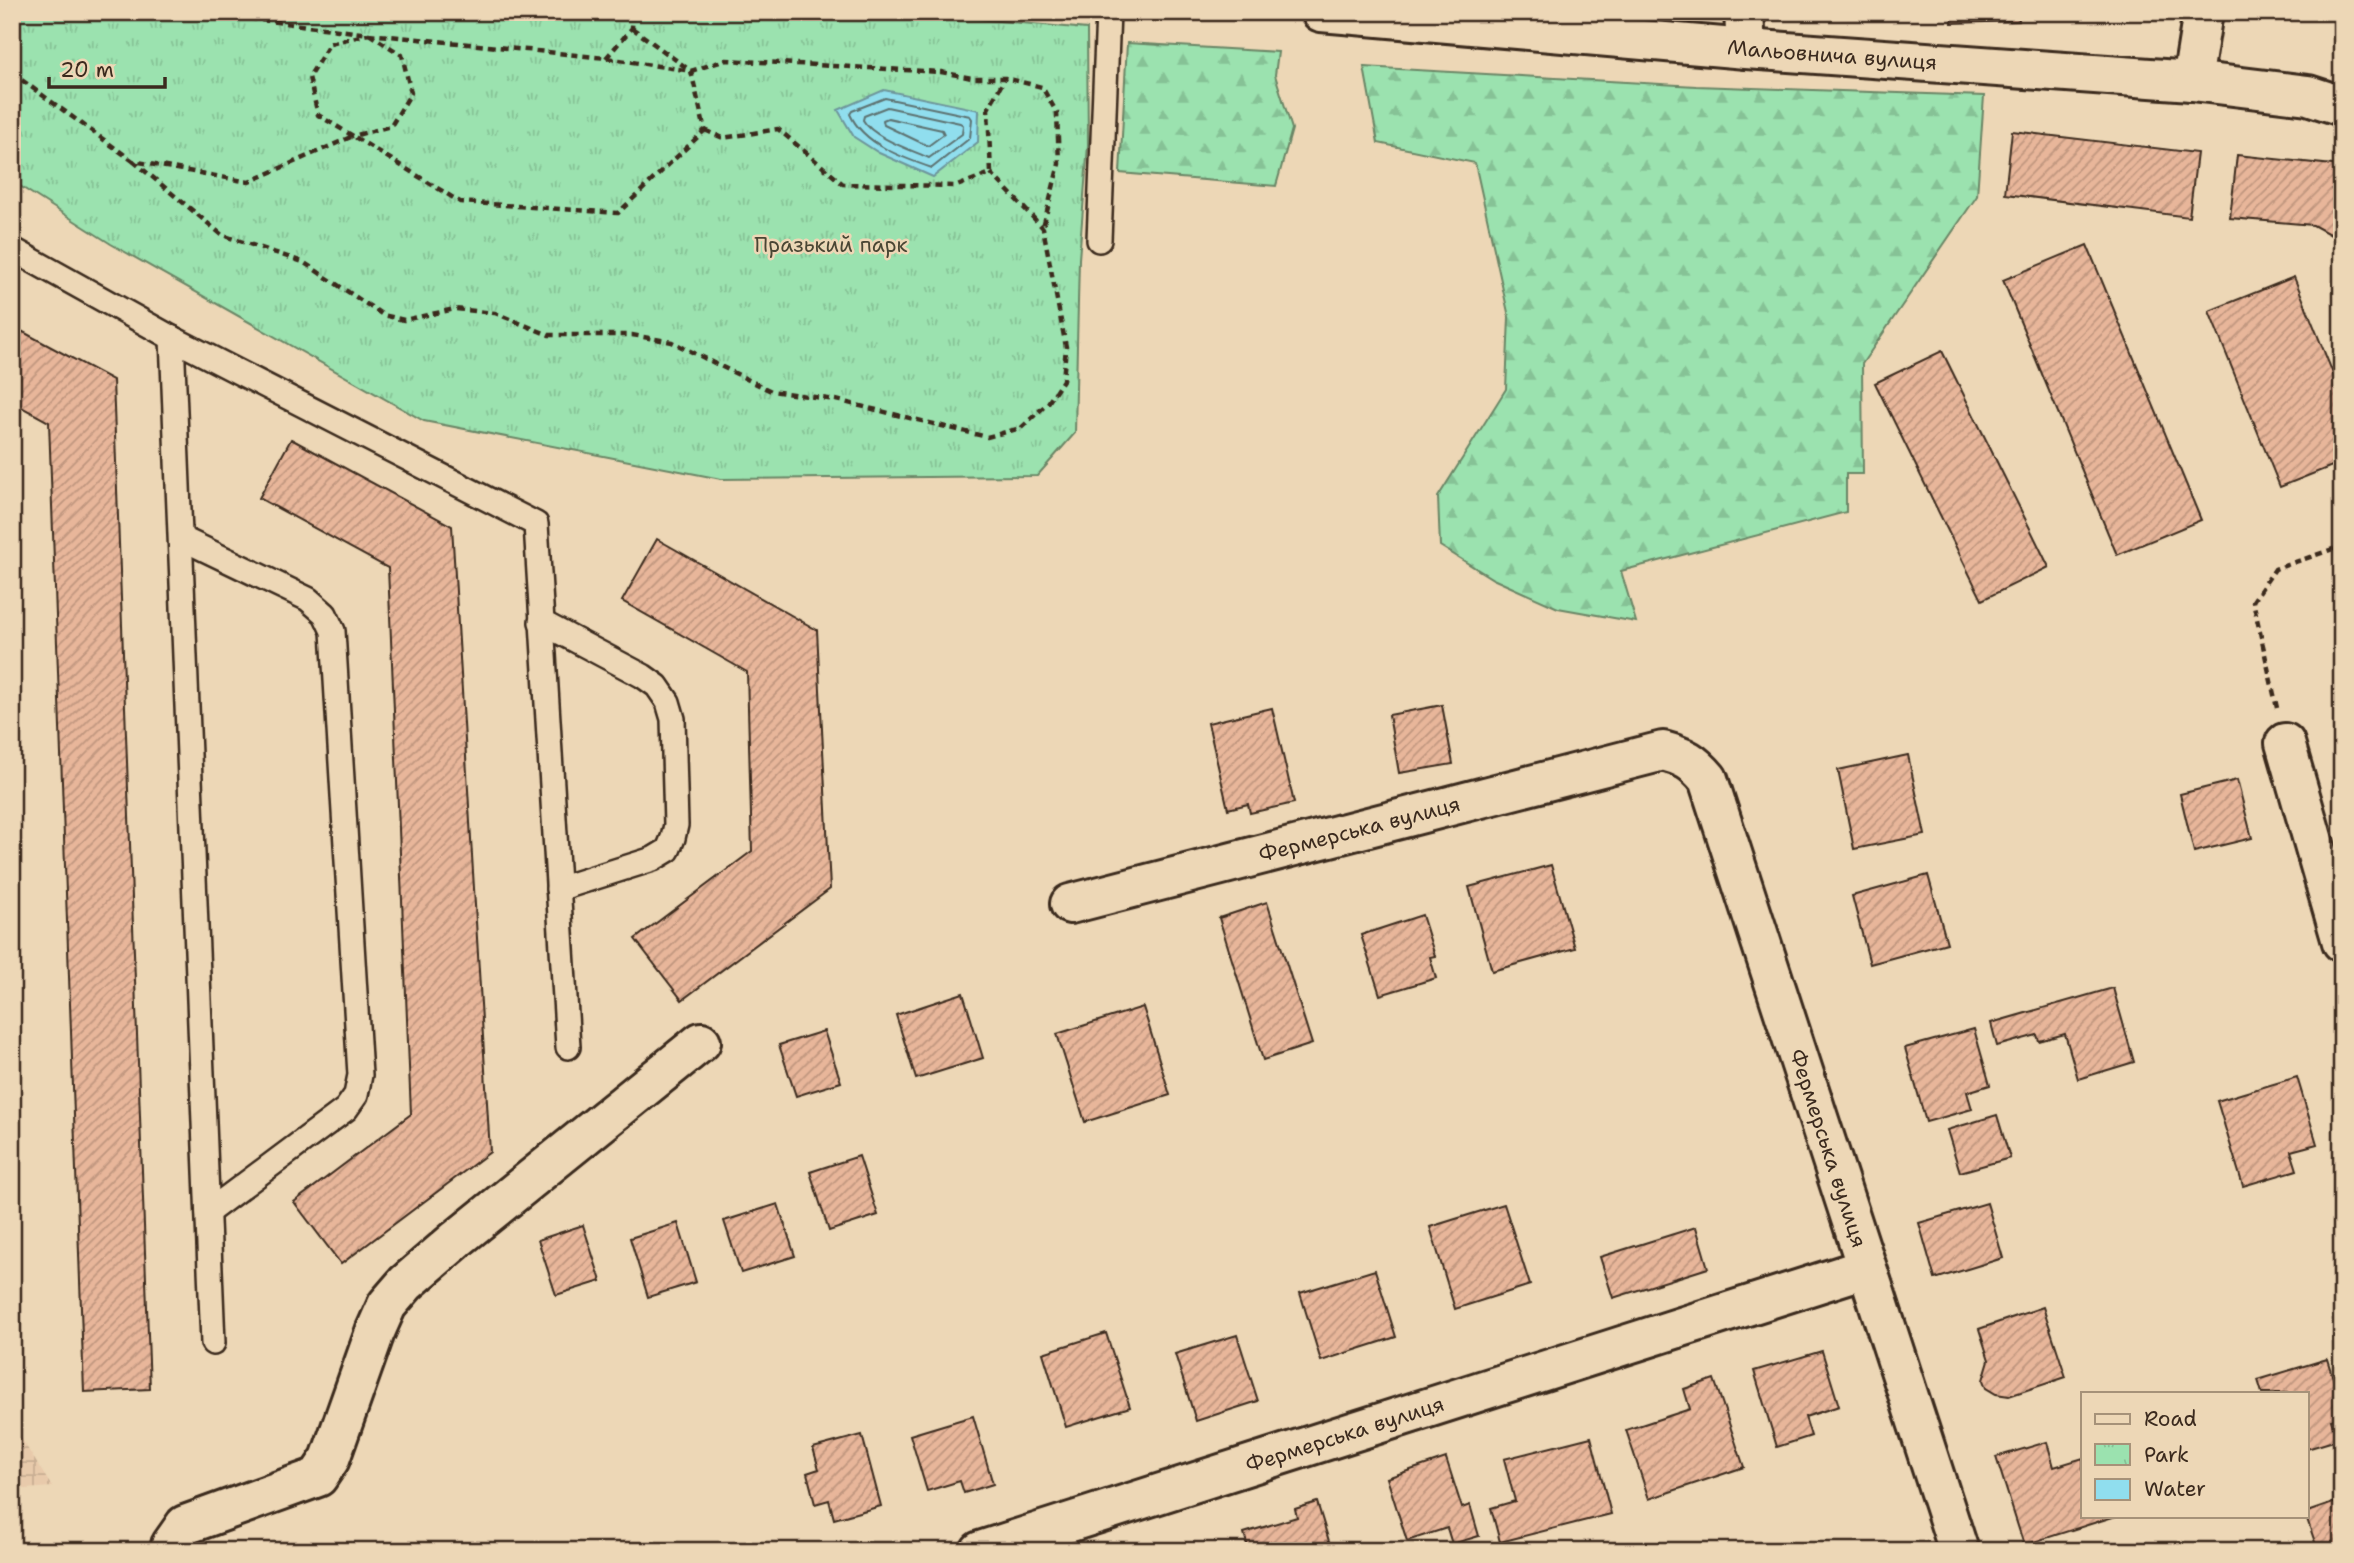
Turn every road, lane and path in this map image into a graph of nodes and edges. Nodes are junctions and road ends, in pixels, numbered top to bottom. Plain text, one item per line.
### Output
1 (200, 12) edge
2 (634, 12) edge
3 (1108, 12) edge
4 (1321, 12) edge
5 (2203, 12) edge
6 (632, 28) junction
7 (1745, 31) edge
8 (369, 34) junction
9 (606, 58) junction
10 (691, 71) junction
11 (12, 73) edge
12 (1004, 78) junction
13 (2192, 81) junction
14 (2342, 106) edge
15 (705, 130) junction
16 (353, 136) junction
17 (133, 160) junction
18 (991, 173) junction
19 (1043, 228) junction
20 (1099, 240) dead end
21 (12, 249) edge
22 (172, 338) junction
23 (181, 538) junction
24 (2342, 546) edge
25 (541, 622) junction
26 (2285, 743) joint
27 (558, 889) junction
28 (1070, 904) dead end
29 (2342, 942) edge
30 (701, 1042) dead end
31 (568, 1047) dead end
32 (208, 1212) junction
33 (1866, 1268) junction
34 (213, 1343) dead end
35 (170, 1551) edge
36 (980, 1551) edge
37 (1959, 1551) edge

1 - 8 path
2 - 6 path
3 - 20 lane
4 - 7 street, Мальовнича вулиця
5 - 13 street
6 - 9 path
6 - 10 path
7 - 13 street, Мальовнича вулиця
8 - 9 path
8 - 16 path
8 - 16 path
9 - 10 path
10 - 12 path
10 - 15 path
11 - 17 path
12 - 18 path
12 - 19 path
13 - 14 street, Мальовнича вулиця
15 - 16 path
15 - 18 path
16 - 17 path
17 - 19 path
18 - 19 path
21 - 22 lane
22 - 23 lane
22 - 25 lane
23 - 32 lane
23 - 32 lane
24 - 26 path
25 - 27 lane
25 - 27 lane
26 - 29 street
27 - 31 lane
28 - 33 street, Фермерська вулиця
30 - 35 street
32 - 34 lane
33 - 36 street, Фермерська вулиця
33 - 37 street

